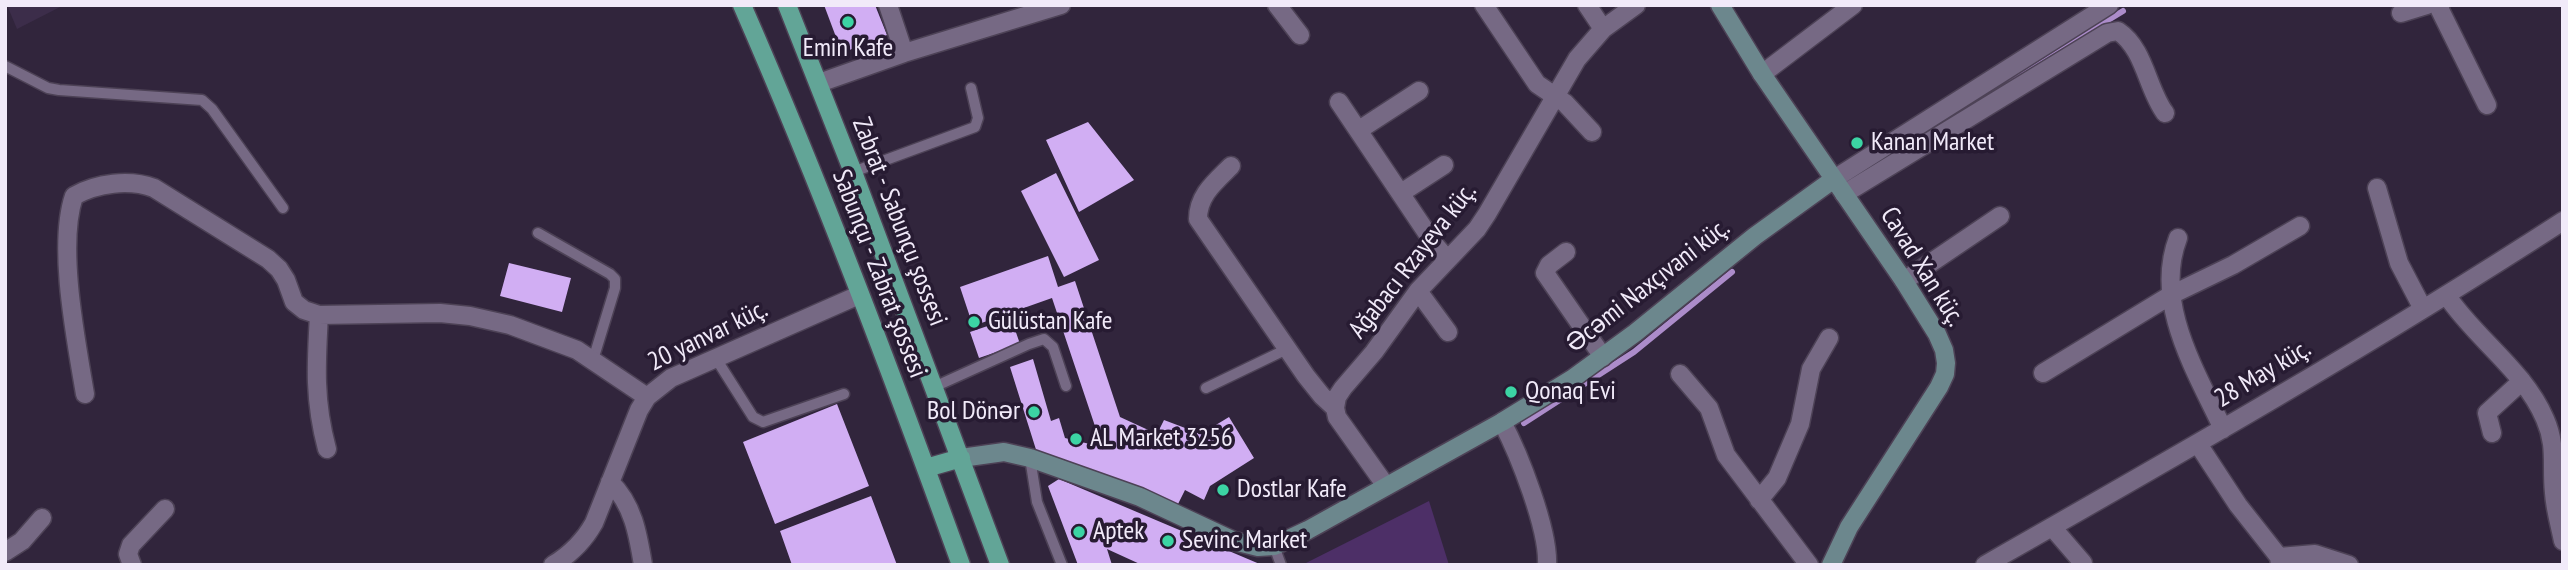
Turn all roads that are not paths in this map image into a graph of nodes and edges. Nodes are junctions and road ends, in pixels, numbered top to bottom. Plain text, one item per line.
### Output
1 (742, 5) edge
2 (787, 5) edge
3 (888, 5) edge
4 (1061, 5) edge
5 (1277, 5) edge
6 (1484, 5) edge
7 (1587, 5) edge
8 (1636, 5) edge
9 (1720, 5) edge
10 (1853, 5) edge
11 (2427, 5) edge
12 (2440, 5) edge
13 (2098, 8) edge
14 (1005, 13) edge
15 (2401, 13) dead end
16 (1603, 29) junction
17 (1300, 35) dead end
18 (904, 53) junction
19 (5, 66) edge
20 (1762, 74) junction
21 (819, 83) junction
22 (971, 88) dead end
23 (1419, 91) dead end
24 (1553, 96) junction
25 (1339, 102) dead end
26 (2487, 105) dead end
27 (2165, 113) dead end
28 (1359, 130) junction
29 (1592, 132) dead end
30 (1444, 165) dead end
31 (1231, 166) dead end
32 (853, 172) junction
33 (1834, 178) junction
34 (2377, 188) dead end
35 (1401, 193) junction
36 (1844, 194) junction
37 (283, 208) dead end
38 (2000, 216) dead end
39 (2563, 221) edge
40 (2300, 226) dead end
41 (538, 233) dead end
42 (2178, 238) dead end
43 (1566, 252) dead end
44 (1447, 259) junction
45 (1904, 281) junction
46 (1418, 291) junction
47 (859, 295) junction
48 (2171, 295) junction
49 (2447, 296) junction
50 (2423, 309) junction
51 (318, 315) junction
52 (1448, 332) dead end
53 (1829, 338) dead end
54 (1287, 349) junction
55 (1603, 356) junction
56 (715, 357) junction
57 (593, 360) junction
58 (2043, 373) dead end
59 (1680, 374) dead end
60 (2522, 381) junction
61 (1066, 386) dead end
62 (934, 387) junction
63 (1206, 388) dead end
64 (85, 394) dead end
65 (844, 394) dead end
66 (647, 397) junction
67 (1335, 408) junction
68 (1502, 422) junction
69 (2222, 429) junction
70 (2493, 433) dead end
71 (2198, 444) junction
72 (327, 449) dead end
73 (2559, 456) edge
74 (961, 457) junction
75 (1030, 458) junction
76 (926, 468) junction
77 (610, 482) junction
78 (1386, 485) junction
79 (1759, 500) junction
80 (165, 509) dead end
81 (42, 518) dead end
82 (2052, 527) junction
83 (2563, 541) edge
84 (1274, 546) junction
85 (5, 552) edge
86 (2280, 561) edge
87 (2083, 563) dead end
88 (132, 565) edge
89 (553, 565) edge
90 (643, 565) edge
91 (961, 565) edge
92 (1000, 565) edge
93 (1062, 565) edge
94 (1281, 565) edge
95 (1548, 565) edge
96 (1809, 565) edge
97 (1831, 565) edge
98 (1986, 565) edge
99 (2349, 565) edge

1 - 47 main road, Sabunçu - Zabrat şossesi
2 - 21 main road, Zabrat - Sabunçu şossesi
3 - 18 street
4 - 14 street
5 - 17 street
6 - 24 street
7 - 16 street
8 - 16 street, Ağabacı Rzayeva küç.
9 - 20 street, Cavad Xan küç.
10 - 20 street
11 - 15 street
12 - 26 street
13 - 33 street, Əcəmi Naxçıvani küç.
14 - 18 street
16 - 24 street, Ağabacı Rzayeva küç.
18 - 21 street
19 - 37 lane
20 - 33 street, Cavad Xan küç.
21 - 32 main road, Zabrat - Sabunçu şossesi
22 - 32 lane
23 - 28 street
24 - 29 street
24 - 44 street, Ağabacı Rzayeva küç.
25 - 28 street
27 - 36 street
28 - 35 street
30 - 35 street
31 - 54 street
32 - 62 main road, Zabrat - Sabunçu şossesi
33 - 36 street, Cavad Xan küç.
33 - 55 street, Əcəmi Naxçıvani küç.
34 - 50 street
35 - 44 street
36 - 45 street, Cavad Xan küç.
38 - 45 street
39 - 49 street, 28 May küç.
40 - 48 street
41 - 57 lane
42 - 48 street
43 - 55 street
44 - 46 street, Ağabacı Rzayeva küç.
45 - 97 street, Cavad Xan küç.
46 - 52 street
46 - 67 street, Ağabacı Rzayeva küç.
47 - 56 street, 20 yanvar küç.
47 - 76 main road, Sabunçu - Zabrat şossesi
48 - 58 street
48 - 69 street
49 - 50 street, 28 May küç.
49 - 60 street
50 - 69 street, 28 May küç.
51 - 57 street
51 - 64 street
51 - 72 street
53 - 79 street
54 - 63 lane
54 - 67 street
55 - 68 street, Əcəmi Naxçıvani küç.
56 - 65 lane
56 - 66 street, 20 yanvar küç.
57 - 66 street
59 - 79 street
60 - 70 street
60 - 73 street
61 - 62 lane
62 - 74 main road, Zabrat - Sabunçu şossesi
66 - 77 street, 20 yanvar küç.
67 - 78 street
68 - 78 street, Əcəmi Naxçıvani küç.
68 - 95 street
69 - 71 street, 28 May küç.
71 - 82 street, 28 May küç.
71 - 86 street
73 - 83 street
74 - 75 street
74 - 76 main road
74 - 92 main road, Zabrat - Sabunçu şossesi
75 - 84 street
75 - 93 lane
76 - 91 main road, Sabunçu - Zabrat şossesi
77 - 89 street, 20 yanvar küç.
77 - 90 street
78 - 84 street, Əcəmi Naxçıvani küç.
79 - 96 street
80 - 88 street
81 - 85 street
82 - 87 street
82 - 98 street, 28 May küç.
84 - 94 lane
86 - 99 street

